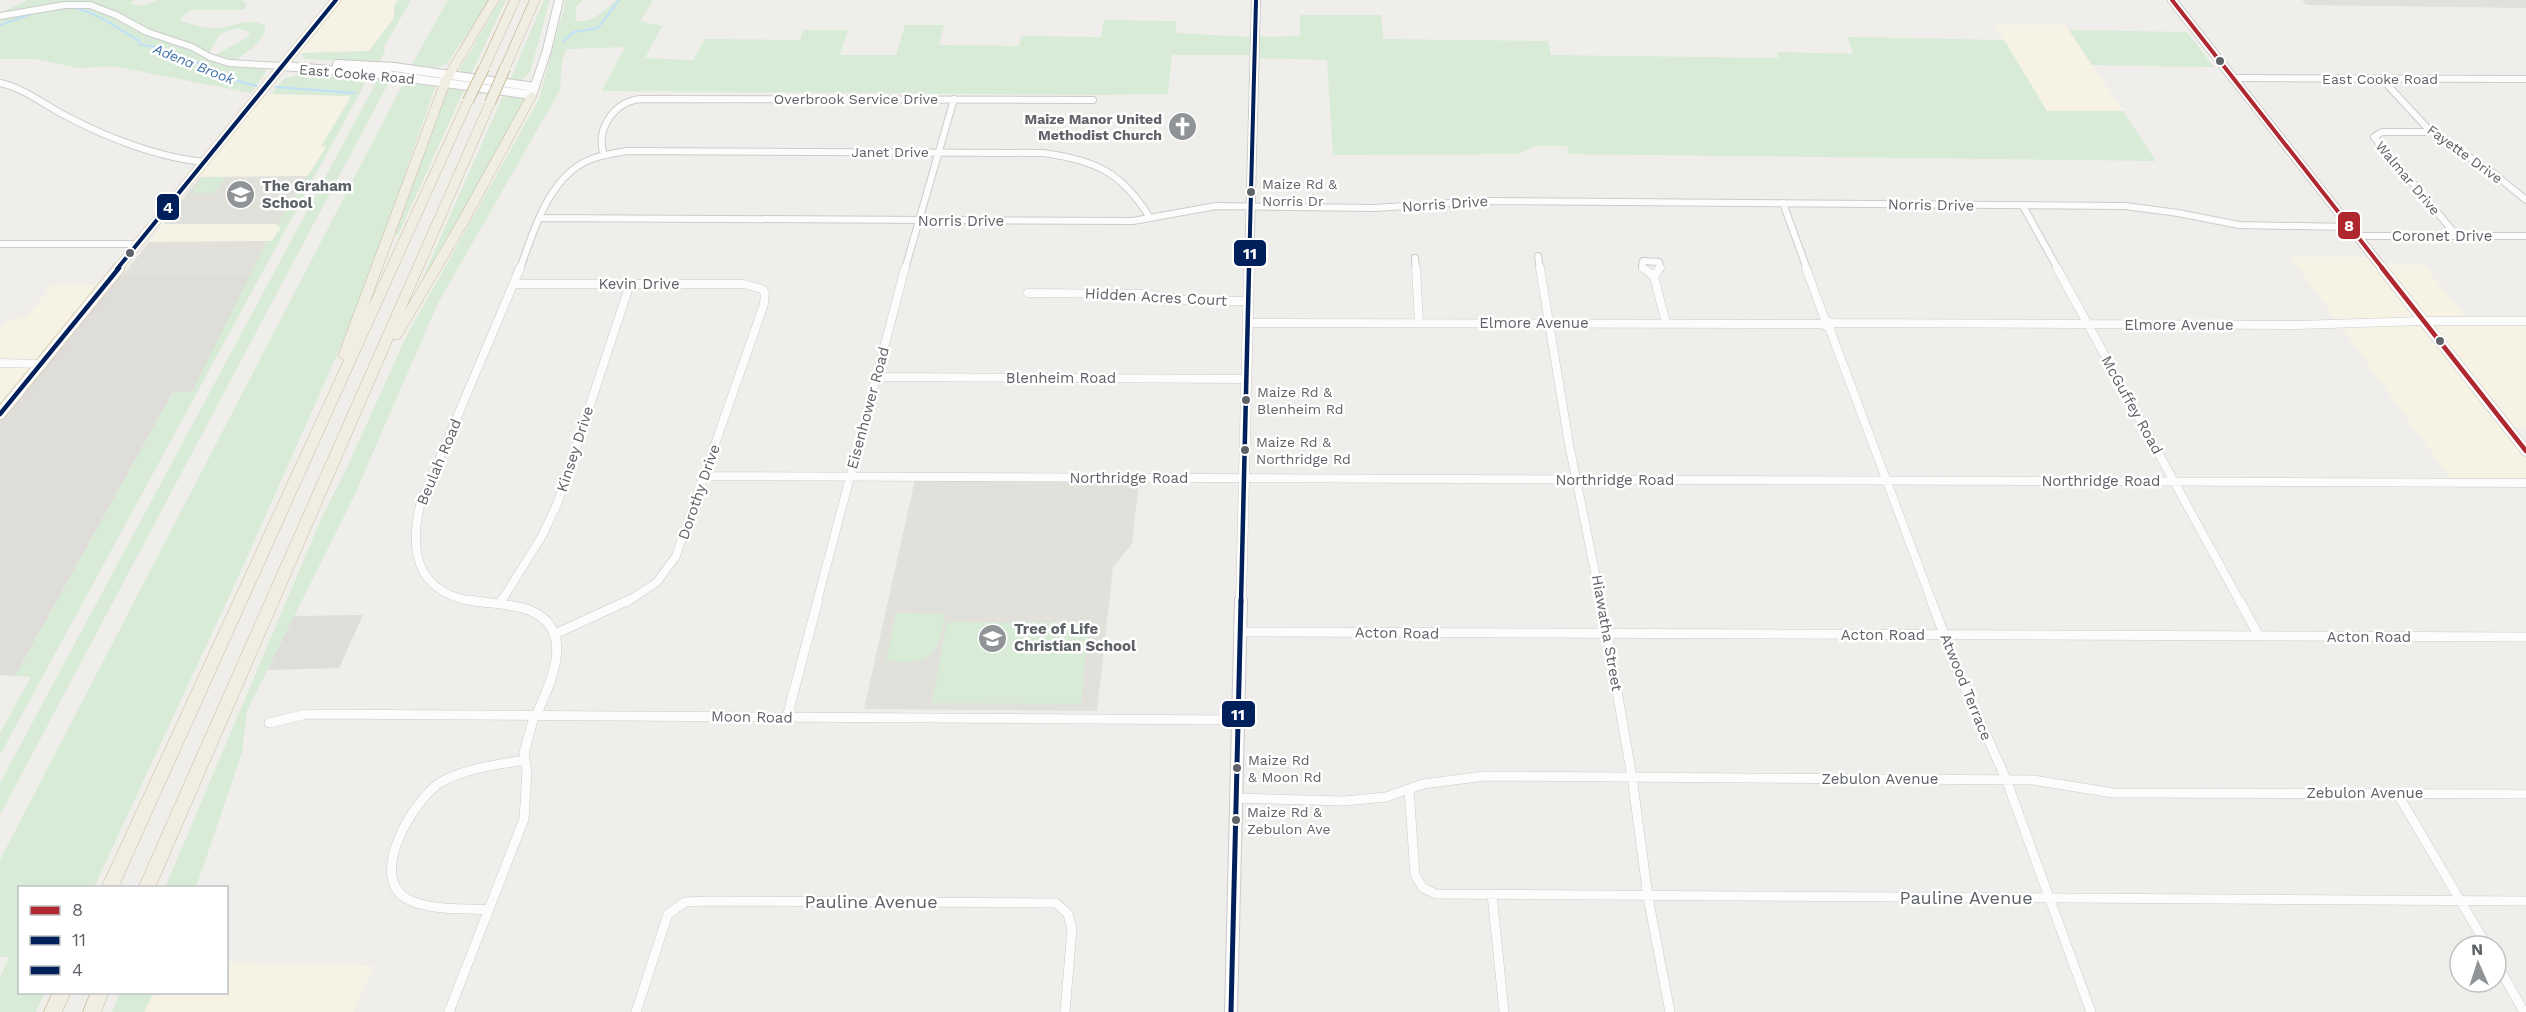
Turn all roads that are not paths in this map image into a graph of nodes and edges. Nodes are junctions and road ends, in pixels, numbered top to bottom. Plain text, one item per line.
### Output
1 (336, 0) edge
2 (494, 0) edge
3 (515, 0) edge
4 (535, 0) edge
5 (559, 0) edge
6 (1256, 0) edge
7 (2172, 0) edge
8 (0, 16) edge
9 (283, 66) junction
10 (447, 78) junction
11 (2234, 78) junction
12 (2382, 79) junction
13 (2526, 79) edge
14 (0, 83) edge
15 (533, 91) junction
16 (954, 99) junction
17 (1093, 100) dead end
18 (2431, 132) junction
19 (939, 152) junction
20 (604, 154) junction
21 (206, 162) junction
22 (2526, 200) edge
23 (1783, 203) junction
24 (2023, 206) junction
25 (1250, 208) junction
26 (541, 218) junction
27 (1150, 218) junction
28 (918, 220) junction
29 (2350, 227) junction
30 (2358, 236) junction
31 (2457, 236) junction
32 (2526, 236) edge
33 (0, 244) edge
34 (139, 244) junction
35 (1538, 256) dead end
36 (1415, 258) dead end
37 (1654, 276) dead end
38 (515, 284) junction
39 (630, 284) junction
40 (762, 289) joint
41 (1028, 293) dead end
42 (1248, 301) junction
43 (2425, 321) junction
44 (2526, 321) edge
45 (1247, 323) junction
46 (1419, 323) junction
47 (1549, 323) junction
48 (1666, 323) junction
49 (1827, 323) junction
50 (2086, 324) junction
51 (0, 363) edge
52 (43, 363) junction
53 (877, 377) junction
54 (1245, 379) junction
55 (364, 389) junction
56 (0, 414) edge
57 (324, 419) junction
58 (2526, 451) edge
59 (704, 476) junction
60 (850, 477) junction
61 (1243, 478) junction
62 (1578, 480) junction
63 (1887, 481) junction
64 (2174, 482) junction
65 (2526, 483) edge
66 (500, 604) junction
67 (1240, 632) junction
68 (555, 634) junction
69 (1607, 634) junction
70 (1945, 636) junction
71 (2259, 636) junction
72 (2526, 638) edge
73 (535, 716) junction
74 (787, 717) junction
75 (1237, 720) junction
76 (269, 723) dead end
77 (525, 760) junction
78 (1632, 777) junction
79 (2006, 779) junction
80 (1409, 789) junction
81 (2397, 793) junction
82 (2526, 794) edge
83 (1236, 798) junction
84 (110, 886) edge
85 (147, 886) edge
86 (1492, 895) junction
87 (1648, 897) junction
88 (2050, 898) junction
89 (2460, 901) junction
90 (2526, 901) edge
91 (489, 910) junction
92 (2480, 934) edge
93 (2508, 983) edge
94 (62, 994) edge
95 (100, 994) edge
96 (53, 1012) edge
97 (92, 1012) edge
98 (449, 1012) edge
99 (636, 1012) edge
100 (1065, 1012) edge
101 (1231, 1012) edge
102 (1504, 1012) edge
103 (1670, 1012) edge
104 (2091, 1012) edge
105 (2524, 1012) edge

1 - 9 main road
2 - 10 highway
3 - 57 highway, bridge
4 - 55 highway, bridge
5 - 15 main road
6 - 25 main road
7 - 11 main road
8 - 9 street
9 - 10 main road, East Cooke Road
9 - 21 main road
10 - 15 main road, East Cooke Road
10 - 57 highway
11 - 12 street, East Cooke Road
11 - 29 main road
12 - 13 street, East Cooke Road
12 - 18 street, Fayette Drive
14 - 21 street
15 - 55 highway
16 - 17 street, Overbrook Service Drive
16 - 19 street, Eisenhower Road
16 - 20 street, Overbrook Service Drive
18 - 22 street, Fayette Drive
18 - 31 street, Walmar Drive
19 - 20 street, Janet Drive
19 - 27 street, Janet Drive
19 - 28 street, Eisenhower Road
20 - 26 street, Beulah Road
21 - 34 main road
23 - 24 street, Norris Drive
23 - 25 street, Norris Drive
23 - 49 street, Atwood Terrace
24 - 29 street, Norris Drive
24 - 50 street, McGuffey Road
25 - 27 street, Norris Drive
25 - 42 main road
26 - 28 street, Norris Drive
26 - 38 street, Beulah Road
27 - 28 street, Norris Drive
28 - 53 street, Eisenhower Road
29 - 30 main road
30 - 31 street, Coronet Drive
30 - 43 main road
31 - 32 street, Coronet Drive
33 - 34 street
34 - 52 main road
35 - 47 street, Hiawatha Street
36 - 46 street
37 - 48 street
38 - 39 street, Kevin Drive
38 - 66 street, Beulah Road
39 - 40 street, Kevin Drive
39 - 66 street, Kinsey Drive
40 - 59 street, Dorothy Drive
41 - 42 street, Hidden Acres Court
42 - 45 main road
43 - 44 street, Elmore Avenue
43 - 50 street, Elmore Avenue
43 - 58 main road
45 - 46 street, Elmore Avenue
45 - 54 main road
46 - 47 street, Elmore Avenue
47 - 48 street, Elmore Avenue
47 - 62 street, Hiawatha Street
48 - 49 street, Elmore Avenue
49 - 50 street, Elmore Avenue
49 - 63 street, Atwood Terrace
50 - 64 street, McGuffey Road
51 - 52 street
52 - 56 main road
53 - 54 street, Blenheim Road
53 - 60 street, Eisenhower Road
54 - 61 main road
55 - 85 highway
57 - 84 highway
59 - 60 street, Northridge Road
59 - 68 street, Dorothy Drive
60 - 61 street, Northridge Road
60 - 74 street, Eisenhower Road
61 - 62 street, Northridge Road
61 - 67 main road
62 - 63 street, Northridge Road
62 - 69 street, Hiawatha Street
63 - 64 street, Northridge Road
63 - 70 street, Atwood Terrace
64 - 65 street, Northridge Road
64 - 71 street, McGuffey Road
66 - 68 street, Beulah Road
67 - 69 street, Acton Road
67 - 75 main road
68 - 73 street
69 - 70 street, Acton Road
69 - 78 street, Hiawatha Street
70 - 71 street, Acton Road
70 - 79 street, Atwood Terrace
71 - 72 street, Acton Road
73 - 74 street, Moon Road
73 - 76 street, Moon Road
73 - 77 street
74 - 75 street, Moon Road
75 - 83 main road
77 - 91 street
77 - 91 street
78 - 79 street, Zebulon Avenue
78 - 80 street, Zebulon Avenue
78 - 87 street, Hiawatha Street
79 - 81 street, Zebulon Avenue
79 - 88 street, Atwood Terrace
80 - 83 street, Zebulon Avenue
80 - 86 street, Pauline Avenue
81 - 82 street, Zebulon Avenue
81 - 89 street
83 - 101 main road
86 - 87 street, Pauline Avenue
86 - 102 street
87 - 88 street, Pauline Avenue
87 - 103 street, Hiawatha Street
88 - 89 street, Pauline Avenue
88 - 104 street, Atwood Terrace
89 - 90 street, Pauline Avenue
89 - 92 street
91 - 98 street
93 - 105 street
94 - 96 highway
95 - 97 highway
99 - 100 street, Pauline Avenue

